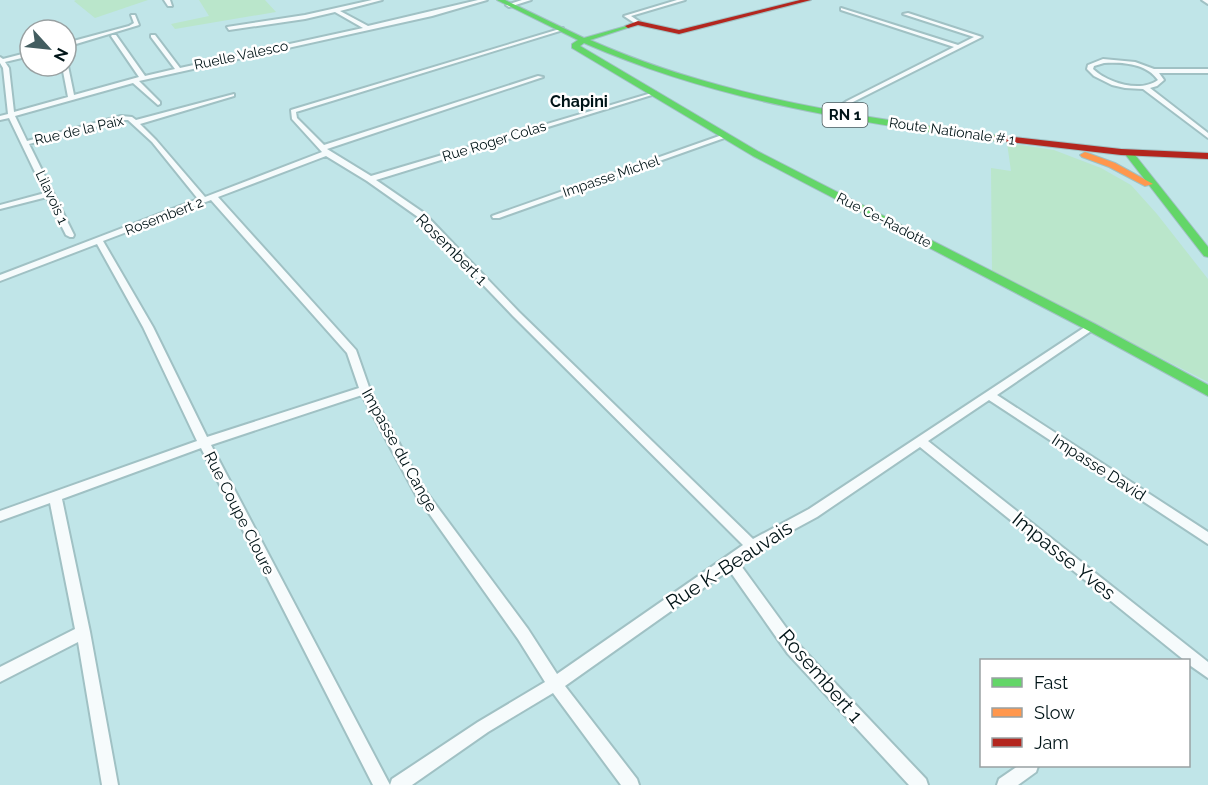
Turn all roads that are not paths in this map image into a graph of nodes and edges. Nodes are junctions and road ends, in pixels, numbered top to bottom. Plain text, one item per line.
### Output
1 (379, 0) edge
2 (484, 0) edge
3 (528, 0) edge
4 (682, 0) edge
5 (808, 0) edge
6 (505, 3) edge
7 (843, 9) dead end
8 (337, 10) junction
9 (906, 14) dead end
10 (133, 16) dead end
11 (638, 23) junction
12 (229, 28) dead end
13 (367, 28) junction
14 (561, 29) junction
15 (114, 36) dead end
16 (153, 36) dead end
17 (584, 40) junction
18 (78, 42) edge
19 (958, 47) junction
20 (18, 56) edge
21 (1, 60) edge
22 (178, 69) junction
23 (1153, 71) junction
24 (1208, 71) edge
25 (540, 77) dead end
26 (67, 78) edge
27 (143, 78) junction
28 (134, 80) junction
29 (1144, 87) junction
30 (232, 95) dead end
31 (645, 96) junction
32 (71, 97) junction
33 (158, 103) dead end
34 (833, 113) junction
35 (11, 115) junction
36 (0, 118) edge
37 (135, 123) junction
38 (725, 136) junction
39 (1208, 136) edge
40 (26, 143) junction
41 (1059, 147) junction
42 (325, 151) junction
43 (1128, 152) junction
44 (1201, 156) edge
45 (370, 179) junction
46 (1154, 188) junction
47 (50, 194) junction
48 (208, 199) junction
49 (0, 207) edge
50 (496, 216) dead end
51 (70, 235) dead end
52 (99, 241) junction
53 (1206, 250) edge
54 (0, 278) edge
55 (1085, 331) junction
56 (365, 390) junction
57 (1208, 391) edge
58 (989, 395) junction
59 (920, 441) junction
60 (204, 443) junction
61 (55, 496) junction
62 (0, 516) edge
63 (1208, 539) edge
64 (752, 546) junction
65 (730, 561) junction
66 (83, 632) junction
67 (1208, 671) edge
68 (0, 675) edge
69 (555, 684) junction
70 (1028, 767) edge
71 (110, 785) edge
72 (382, 785) edge
73 (398, 785) edge
74 (631, 785) edge
75 (920, 785) edge
76 (1005, 785) edge

1 - 8 street
2 - 13 street, Ruelle Valesco
3 - 6 street
4 - 11 street
5 - 11 main road
6 - 14 main road, Route Nationale # 1 / RN 1
7 - 19 street
8 - 12 street
8 - 13 street
9 - 19 street
10 - 18 street
11 - 17 main road
13 - 22 street, Ruelle Valesco
14 - 17 main road, Route Nationale # 1 / RN 1
14 - 42 street, Rosembert 1
15 - 27 street
16 - 22 street
17 - 31 main road, Rue Ce-Radotte
17 - 34 main road, Route Nationale # 1 / RN 1
19 - 34 street
20 - 21 street
21 - 35 street, Lilavois 1
22 - 27 street, Ruelle Valesco
23 - 24 street
23 - 29 street
23 - 29 street
25 - 42 street, Rosembert 2
26 - 32 street
27 - 28 street, Ruelle Valesco
28 - 32 street, Ruelle Valesco
28 - 33 street
29 - 39 street
30 - 37 street
31 - 38 main road, Rue Ce-Radotte
31 - 45 street, Rue Roger Colas
32 - 35 street, Ruelle Valesco
34 - 41 main road, Route Nationale # 1 / RN 1
35 - 36 street, Ruelle Valesco
35 - 40 street, Lilavois 1
37 - 40 street, Rue de la Paix
37 - 48 street, Rue de la Paix
38 - 50 street, Impasse Michel
38 - 55 main road, Rue Ce-Radotte
40 - 47 street, Lilavois 1
41 - 43 main road, Route Nationale # 1 / RN 1
41 - 46 main road
42 - 45 street, Rosembert 1
42 - 48 street, Rosembert 2
43 - 44 main road, Route Nationale # 1 / RN 1
43 - 46 main road
44 - 46 main road
45 - 64 street, Rosembert 1
46 - 53 main road
47 - 49 street
47 - 51 street, Lilavois 1
48 - 52 street, Rosembert 2
48 - 56 street, Impasse du Cange
52 - 54 street, Rosembert 2
52 - 60 street, Rue Coupe Cloure
55 - 57 main road, Rue Ce-Radotte
55 - 58 street, Rue K-Beauvais
56 - 60 street
56 - 69 street, Impasse du Cange
58 - 59 street, Rue K-Beauvais
58 - 63 street, Impasse David
59 - 64 street, Rue K-Beauvais
59 - 67 street, Impasse Yves
60 - 61 street
60 - 72 street, Rue Coupe Cloure
61 - 62 street
61 - 66 street
64 - 65 street, Rue K-Beauvais
65 - 69 street, Rue K-Beauvais
65 - 75 street, Rosembert 1
66 - 68 street
66 - 71 street
69 - 73 street, Rue K-Beauvais
69 - 74 street, Impasse du Cange
70 - 76 street

